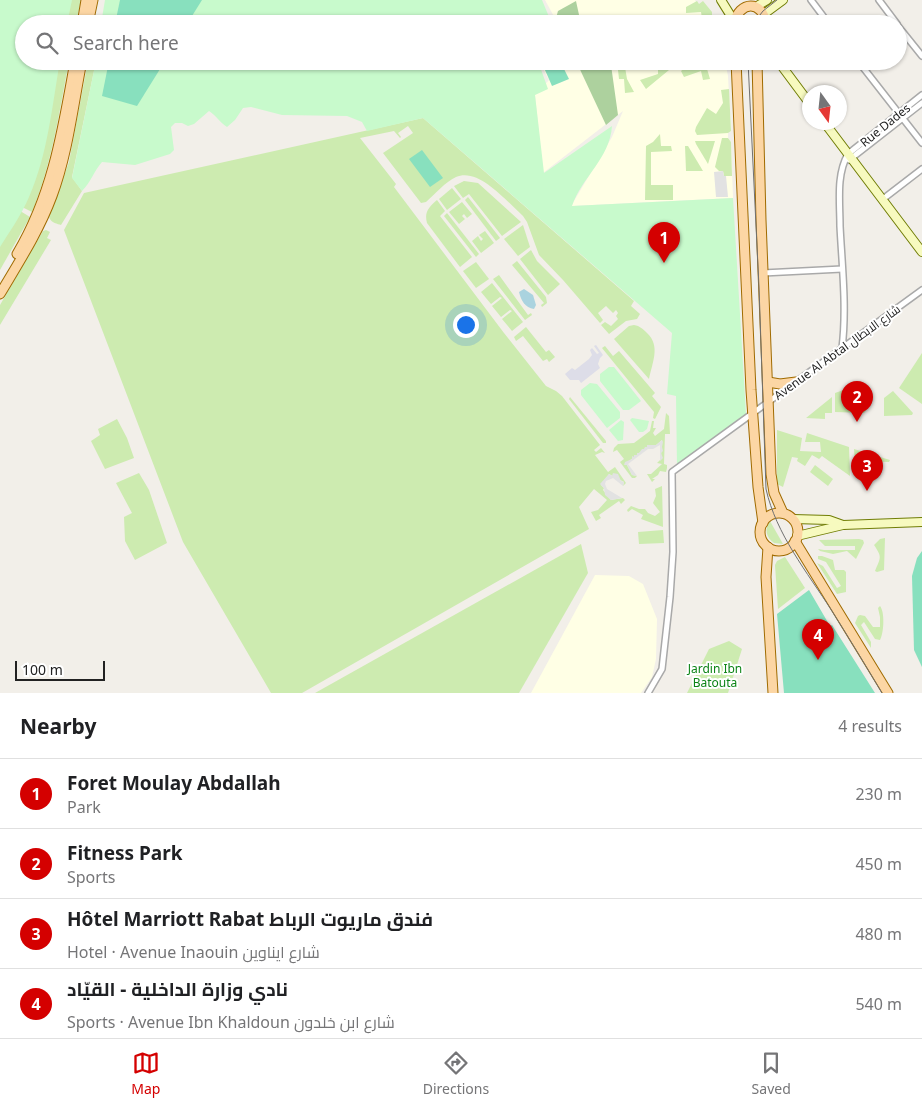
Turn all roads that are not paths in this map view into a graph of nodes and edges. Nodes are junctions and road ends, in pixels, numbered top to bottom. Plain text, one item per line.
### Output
1 (86, 0) edge
2 (93, 0) edge
3 (722, 0) edge
4 (768, 0) edge
5 (782, 0) edge
6 (811, 0) edge
7 (879, 0) edge
8 (752, 3) edge
9 (736, 13) edge
10 (764, 14) joint
11 (84, 15) edge
12 (90, 15) edge
13 (822, 15) edge
14 (890, 15) edge
15 (907, 37) edge
16 (922, 56) edge
17 (73, 70) edge
18 (80, 70) edge
19 (736, 70) edge
20 (757, 70) edge
21 (785, 70) edge
22 (865, 70) edge
23 (802, 93) edge
24 (922, 95) edge
25 (922, 103) edge
26 (900, 116) junction
27 (830, 130) edge
28 (922, 143) edge
29 (849, 156) junction
30 (922, 169) edge
31 (883, 199) junction
32 (922, 252) edge
33 (842, 270) junction
34 (763, 273) junction
35 (0, 282) edge
36 (922, 290) edge
37 (0, 294) edge
38 (842, 348) junction
39 (768, 382) junction
40 (796, 382) junction
41 (769, 402) junction
42 (753, 414) junction
43 (783, 513) junction
44 (793, 519) junction
45 (922, 522) edge
46 (763, 523) junction
47 (843, 525) junction
48 (796, 538) junction
49 (768, 547) junction
50 (648, 693) edge
51 (773, 693) edge
52 (888, 693) edge

1 - 11 main road
2 - 12 main road
3 - 9 street
4 - 8 street
5 - 10 street
6 - 13 street
7 - 14 street
8 - 9 main road
8 - 10 main road
15 - 16 street
17 - 35 main road
18 - 37 main road
19 - 42 main road
20 - 34 main road
21 - 23 street
22 - 26 street
24 - 26 street, Rue Dades
25 - 26 street, Rue Dades
26 - 28 street
26 - 29 street, Rue Dades
27 - 29 street
29 - 31 street
29 - 33 street, Rue Dades
30 - 31 street
31 - 32 street
33 - 34 street
33 - 38 street
34 - 39 main road
36 - 38 street, Avenue Al Abtal شارع الابطال
38 - 40 street, Avenue Al Abtal شارع الابطال
39 - 40 main road
39 - 41 main road
40 - 41 street, Avenue Al Abtal شارع الابطال
41 - 42 street, Avenue Al Abtal شارع الابطال
41 - 43 main road
42 - 46 main road
42 - 50 street, Avenue Al Abtal شارع الابطال
43 - 44 main road
43 - 46 main road
44 - 47 street
44 - 48 main road
45 - 47 street
46 - 49 main road
47 - 48 street
48 - 49 main road
48 - 52 main road
49 - 51 main road

